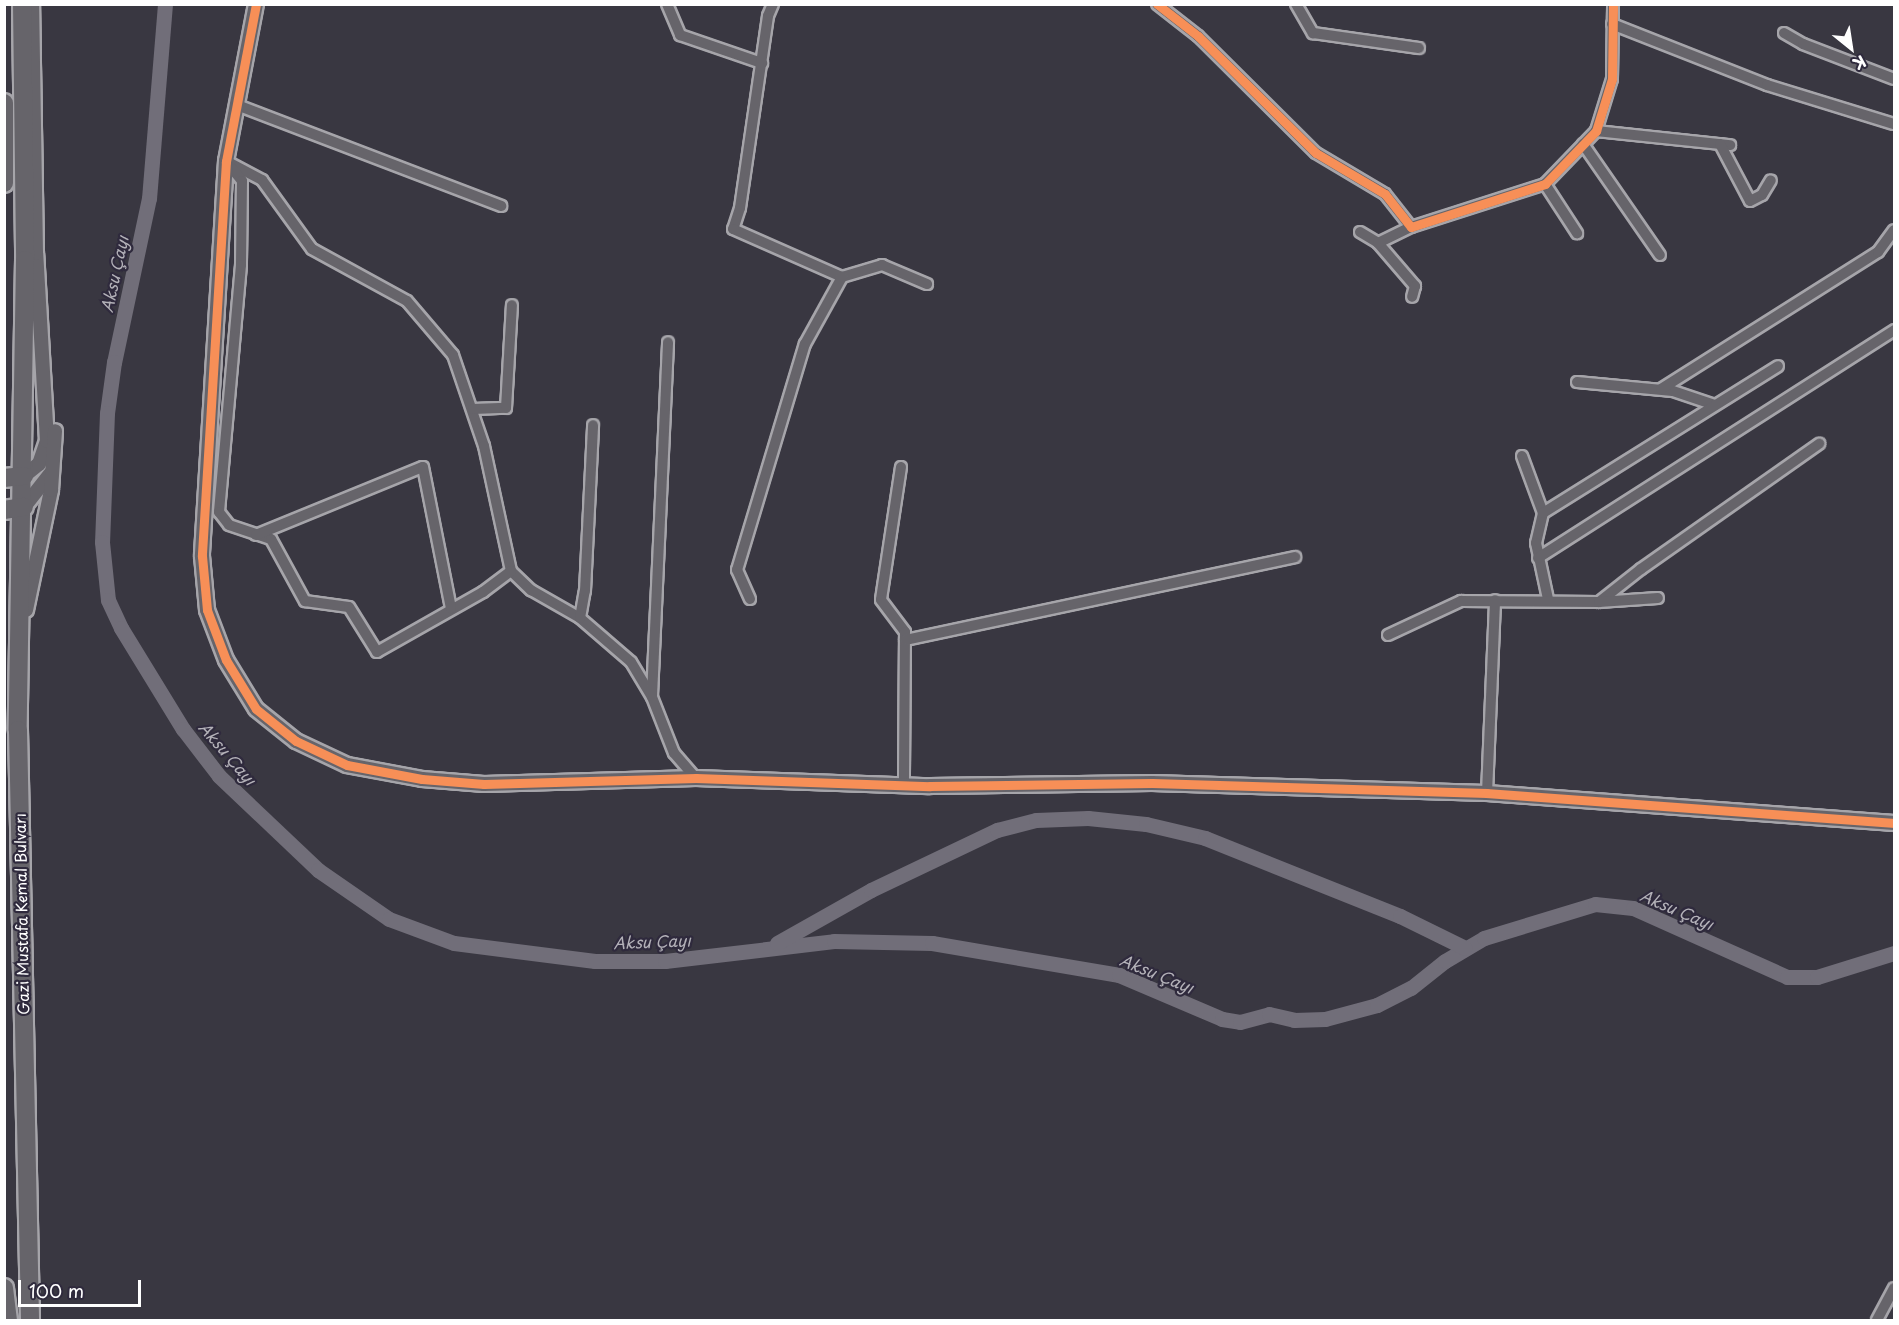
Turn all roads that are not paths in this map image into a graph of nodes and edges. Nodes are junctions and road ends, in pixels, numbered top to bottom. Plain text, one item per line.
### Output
1 (22, 4) edge
2 (32, 4) edge
3 (256, 4) edge
4 (667, 4) edge
5 (773, 4) edge
6 (1157, 4) edge
7 (1296, 4) edge
8 (1613, 4) edge
9 (1612, 24) junction
10 (1784, 33) dead end
11 (1419, 48) dead end
12 (762, 63) junction
13 (1894, 79) edge
14 (4, 103) edge
15 (237, 105) junction
16 (1894, 124) edge
17 (1596, 131) junction
18 (1583, 144) junction
19 (226, 161) junction
20 (1771, 180) dead end
21 (4, 183) edge
22 (1545, 184) junction
23 (501, 206) dead end
24 (1411, 227) junction
25 (1894, 230) edge
26 (1360, 232) dead end
27 (1577, 233) dead end
28 (1378, 243) junction
29 (1660, 255) dead end
30 (38, 273) junction
31 (842, 277) junction
32 (927, 284) dead end
33 (1412, 297) dead end
34 (512, 305) dead end
35 (1894, 330) edge
36 (668, 342) dead end
37 (1778, 366) dead end
38 (1577, 382) dead end
39 (1661, 389) junction
40 (1715, 405) junction
41 (473, 409) junction
42 (593, 425) dead end
43 (1819, 444) dead end
44 (1522, 456) dead end
45 (54, 464) junction
46 (901, 467) dead end
47 (24, 476) junction
48 (4, 478) edge
49 (24, 507) junction
50 (4, 510) edge
51 (1543, 513) junction
52 (256, 535) junction
53 (1295, 557) dead end
54 (1538, 558) junction
55 (511, 571) junction
56 (1658, 598) dead end
57 (750, 599) dead end
58 (1548, 599) junction
59 (1495, 600) junction
60 (1599, 602) junction
61 (451, 608) junction
62 (580, 618) junction
63 (1388, 635) dead end
64 (904, 640) junction
65 (20, 656) junction
66 (652, 697) junction
67 (696, 778) junction
68 (904, 785) junction
69 (1487, 793) junction
70 (1894, 823) edge
71 (4, 1288) edge
72 (1894, 1288) edge
73 (8, 1320) edge
74 (30, 1320) edge
75 (1877, 1320) edge

1 - 47 highway, Gazi Mustafa Kemal Bulvarı
2 - 30 street
3 - 15 street
4 - 12 street
5 - 12 street
6 - 24 street
7 - 11 street
8 - 9 street
9 - 16 street
9 - 17 street
10 - 13 street
12 - 31 street
14 - 21 highway
15 - 19 street
15 - 23 street
17 - 18 street
17 - 20 street
18 - 22 street
18 - 29 street
19 - 41 street
19 - 52 street
19 - 67 street
22 - 24 street
22 - 27 street
24 - 28 street
25 - 39 street
26 - 28 street
28 - 33 street
30 - 45 street
30 - 47 street
31 - 32 street
31 - 57 street
34 - 41 street
35 - 54 street
36 - 66 street
37 - 40 street
38 - 39 street
39 - 40 street
40 - 51 street
41 - 55 street
42 - 62 street
43 - 60 street
44 - 51 street
45 - 49 street
45 - 65 street
46 - 64 street
47 - 48 highway
47 - 49 highway, Gazi Mustafa Kemal Bulvarı
49 - 50 highway
49 - 65 highway, Gazi Mustafa Kemal Bulvarı
51 - 54 street
52 - 61 street
52 - 61 street
53 - 64 street
54 - 58 street
55 - 61 street
55 - 62 street
56 - 60 street
58 - 59 street
58 - 60 street
59 - 63 street
59 - 69 street
62 - 66 street
64 - 68 street
65 - 74 highway, Gazi Mustafa Kemal Bulvarı
66 - 67 street
67 - 68 street
68 - 69 street
69 - 70 street
71 - 73 highway
72 - 75 street

